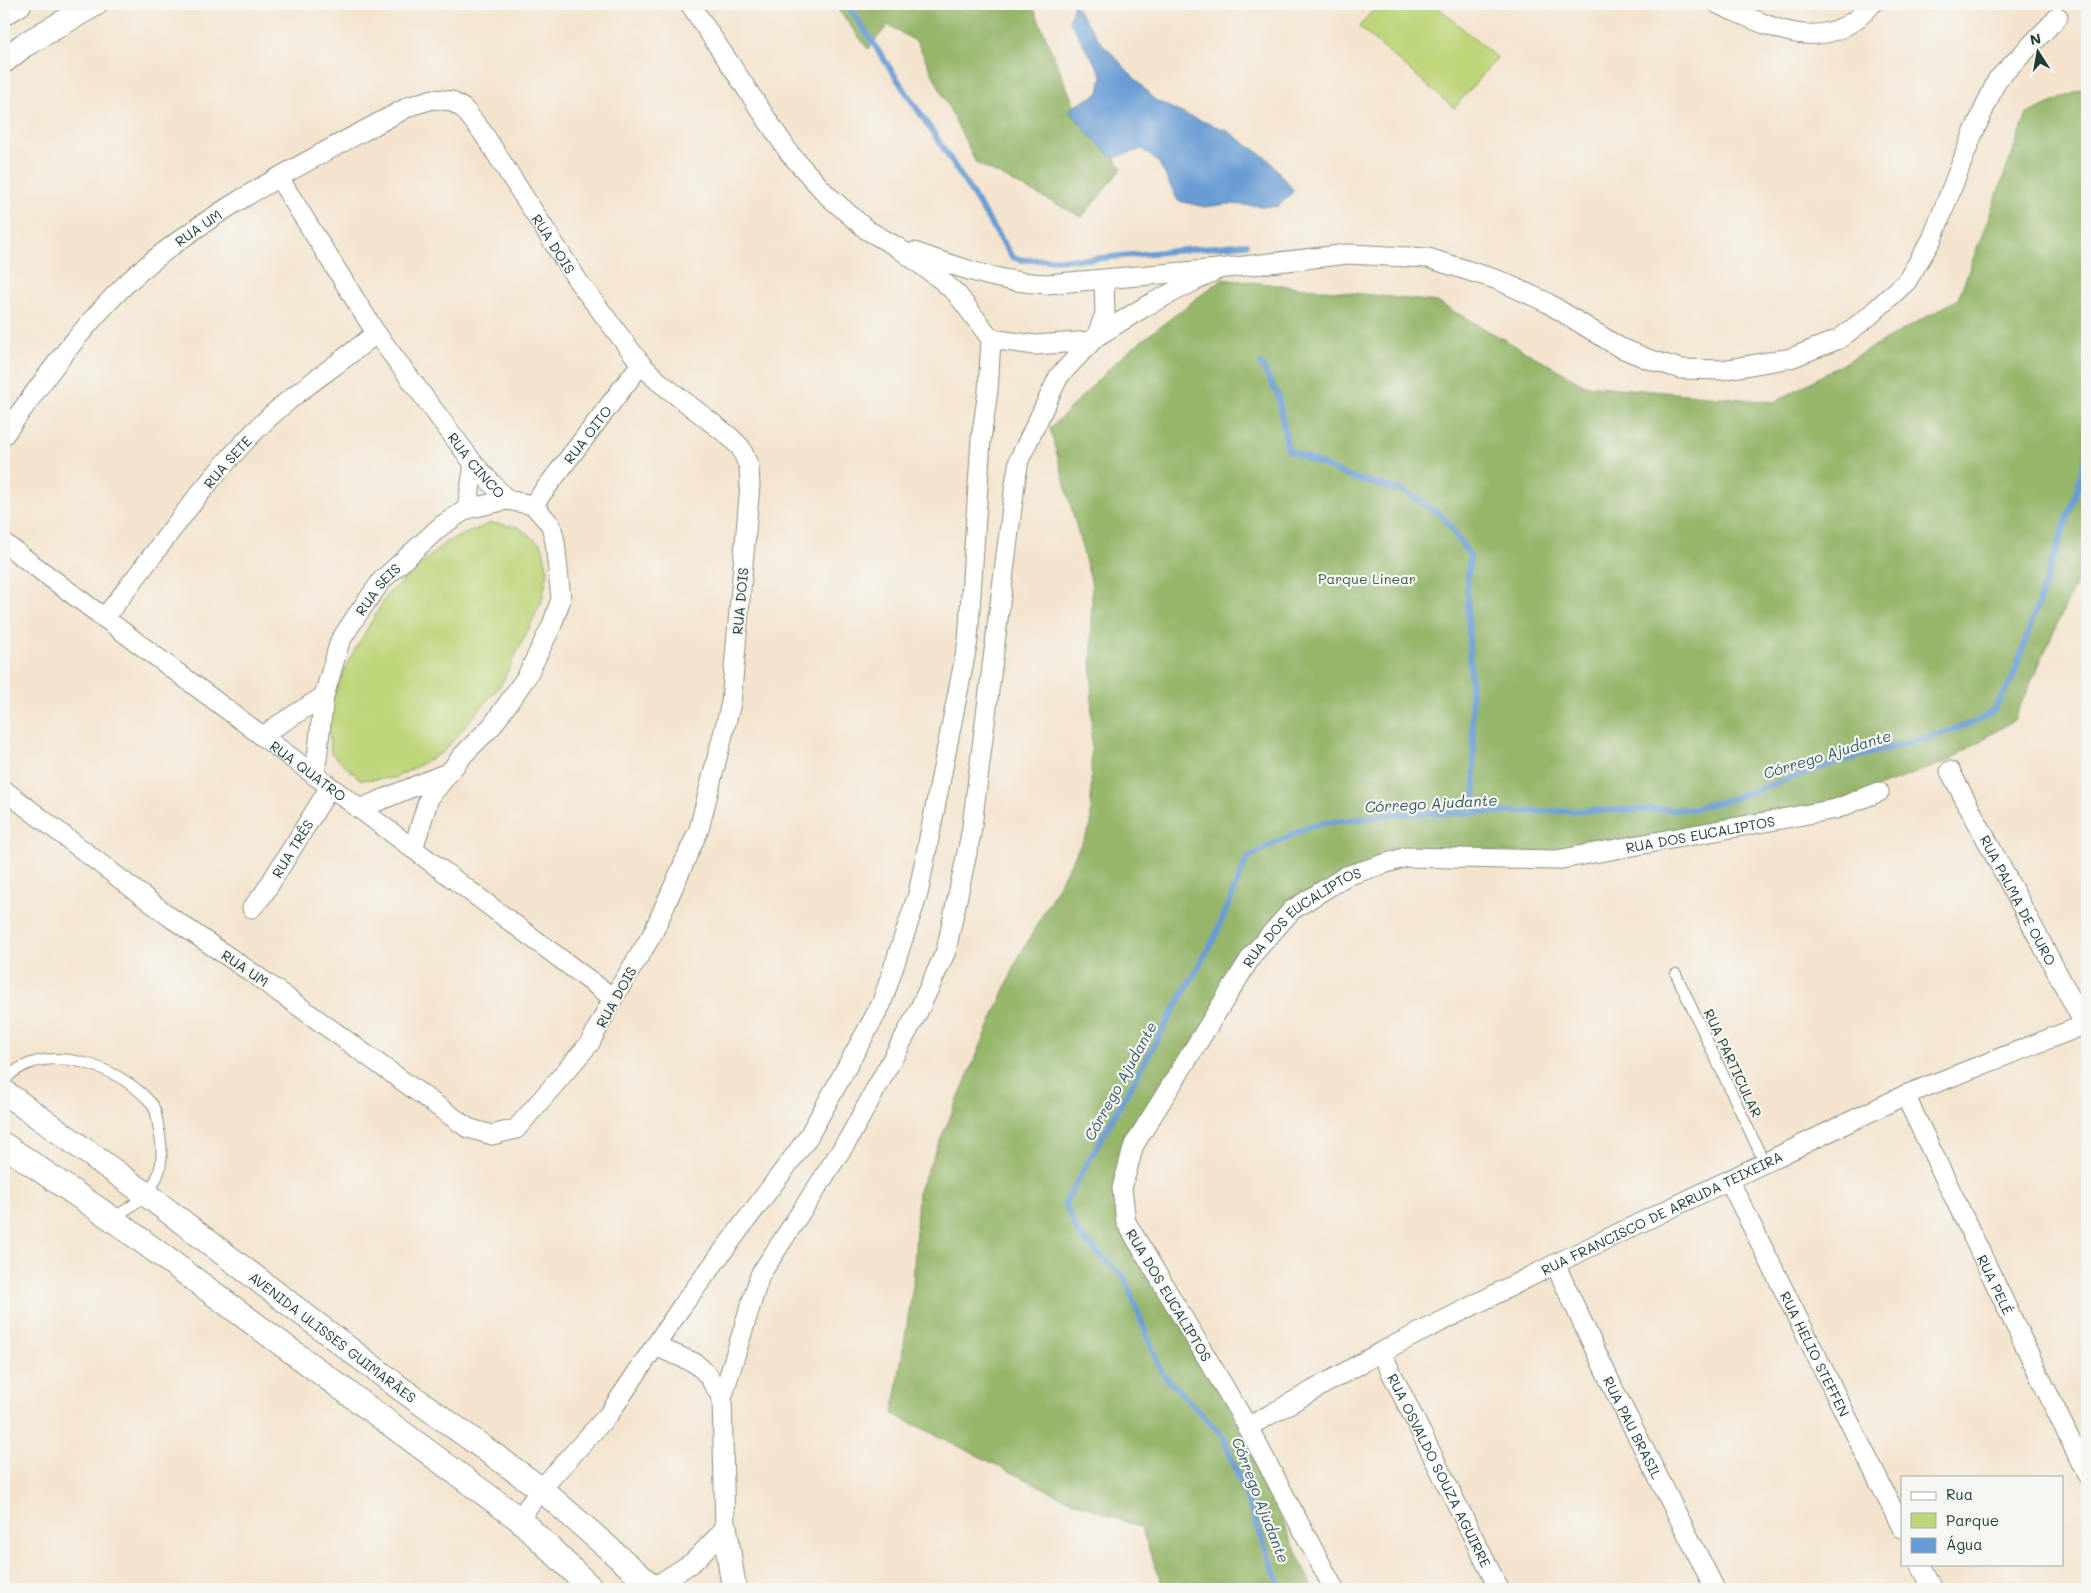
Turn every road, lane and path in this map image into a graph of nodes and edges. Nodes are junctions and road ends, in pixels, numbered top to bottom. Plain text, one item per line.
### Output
1 (19, 4) edge
2 (95, 4) edge
3 (690, 4) edge
4 (1718, 4) edge
5 (1872, 4) edge
6 (4, 14) edge
7 (2058, 18) dead end
8 (4, 61) edge
9 (451, 101) joint
10 (279, 178) junction
11 (898, 247) junction
12 (1218, 269) junction
13 (1104, 280) junction
14 (376, 333) junction
15 (991, 339) junction
16 (1094, 339) junction
17 (641, 364) junction
18 (4, 435) edge
19 (474, 464) junction
20 (507, 500) junction
21 (533, 505) junction
22 (467, 509) junction
23 (4, 543) edge
24 (104, 618) junction
25 (324, 696) junction
26 (263, 737) junction
27 (453, 770) junction
28 (1950, 771) dead end
29 (315, 776) junction
30 (330, 787) junction
31 (4, 790) edge
32 (1878, 792) dead end
33 (359, 809) junction
34 (413, 849) junction
35 (252, 908) dead end
36 (1676, 974) dead end
37 (612, 998) junction
38 (2087, 1026) edge
39 (4, 1081) edge
40 (4, 1092) edge
41 (1905, 1095) junction
42 (492, 1135) joint
43 (4, 1145) edge
44 (1765, 1164) junction
45 (1729, 1180) junction
46 (146, 1195) junction
47 (111, 1218) junction
48 (1555, 1264) junction
49 (655, 1346) junction
50 (1381, 1352) junction
51 (722, 1398) junction
52 (1248, 1427) junction
53 (2087, 1475) edge
54 (541, 1489) junction
55 (519, 1519) junction
56 (1901, 1526) edge
57 (725, 1529) junction
58 (1921, 1566) edge
59 (592, 1589) edge
60 (654, 1589) edge
61 (734, 1589) edge
62 (1334, 1589) edge
63 (1499, 1589) edge
64 (1715, 1589) edge
65 (1933, 1589) edge

1 - 6 street
2 - 8 street
3 - 11 street
4 - 5 street
7 - 12 street
9 - 10 street, RUA UM
9 - 17 street, RUA DOIS
10 - 14 street, RUA CINCO
10 - 18 street, RUA UM
11 - 13 street
11 - 15 street
12 - 13 street
12 - 16 street
13 - 16 street
14 - 19 street, RUA CINCO
14 - 24 street, RUA SETE
15 - 16 street
15 - 49 street
16 - 51 street
17 - 21 street, RUA OITO
17 - 37 street, RUA DOIS
19 - 20 street, RUA CINCO
19 - 22 street
20 - 21 street, RUA CINCO
20 - 22 street, RUA SEIS
21 - 27 street
22 - 25 street, RUA SEIS
23 - 24 street, RUA QUATRO
24 - 26 street, RUA QUATRO
25 - 26 street
25 - 29 street, RUA SEIS
26 - 29 street, RUA QUATRO
27 - 33 street
27 - 34 street
28 - 38 street, RUA PALMA DE OURO
29 - 30 street, RUA QUATRO
30 - 33 street, RUA QUATRO
30 - 35 street, RUA TRÊS
31 - 42 street, RUA UM
32 - 52 street, RUA DOS EUCALIPTOS
33 - 34 street, RUA QUATRO
34 - 37 street, RUA QUATRO
36 - 44 lane, RUA PARTICULAR
37 - 42 street, RUA DOIS
38 - 41 street, RUA FRANCISCO DE ARRUDA TEIXEIRA
39 - 46 lane
40 - 46 street, AVENIDA ULISSES GUIMARÃES
41 - 44 street, RUA FRANCISCO DE ARRUDA TEIXEIRA
41 - 53 street, RUA PELÉ
43 - 47 street
44 - 45 street, RUA FRANCISCO DE ARRUDA TEIXEIRA
45 - 48 street, RUA FRANCISCO DE ARRUDA TEIXEIRA
45 - 56 street, RUA HELIO STEFFEN
46 - 47 lane
46 - 54 street, AVENIDA ULISSES GUIMARÃES
47 - 55 street
48 - 50 street, RUA FRANCISCO DE ARRUDA TEIXEIRA
48 - 64 street, RUA PAU BRASIL
49 - 51 street
49 - 54 street
50 - 52 street, RUA FRANCISCO DE ARRUDA TEIXEIRA
50 - 63 street, RUA OSVALDO SOUZA AGUIRRE
51 - 57 street
52 - 62 street, RUA DOS EUCALIPTOS
54 - 55 street
54 - 60 street, AVENIDA ULISSES GUIMARÃES
55 - 59 street
57 - 60 street
57 - 61 street
58 - 65 street

